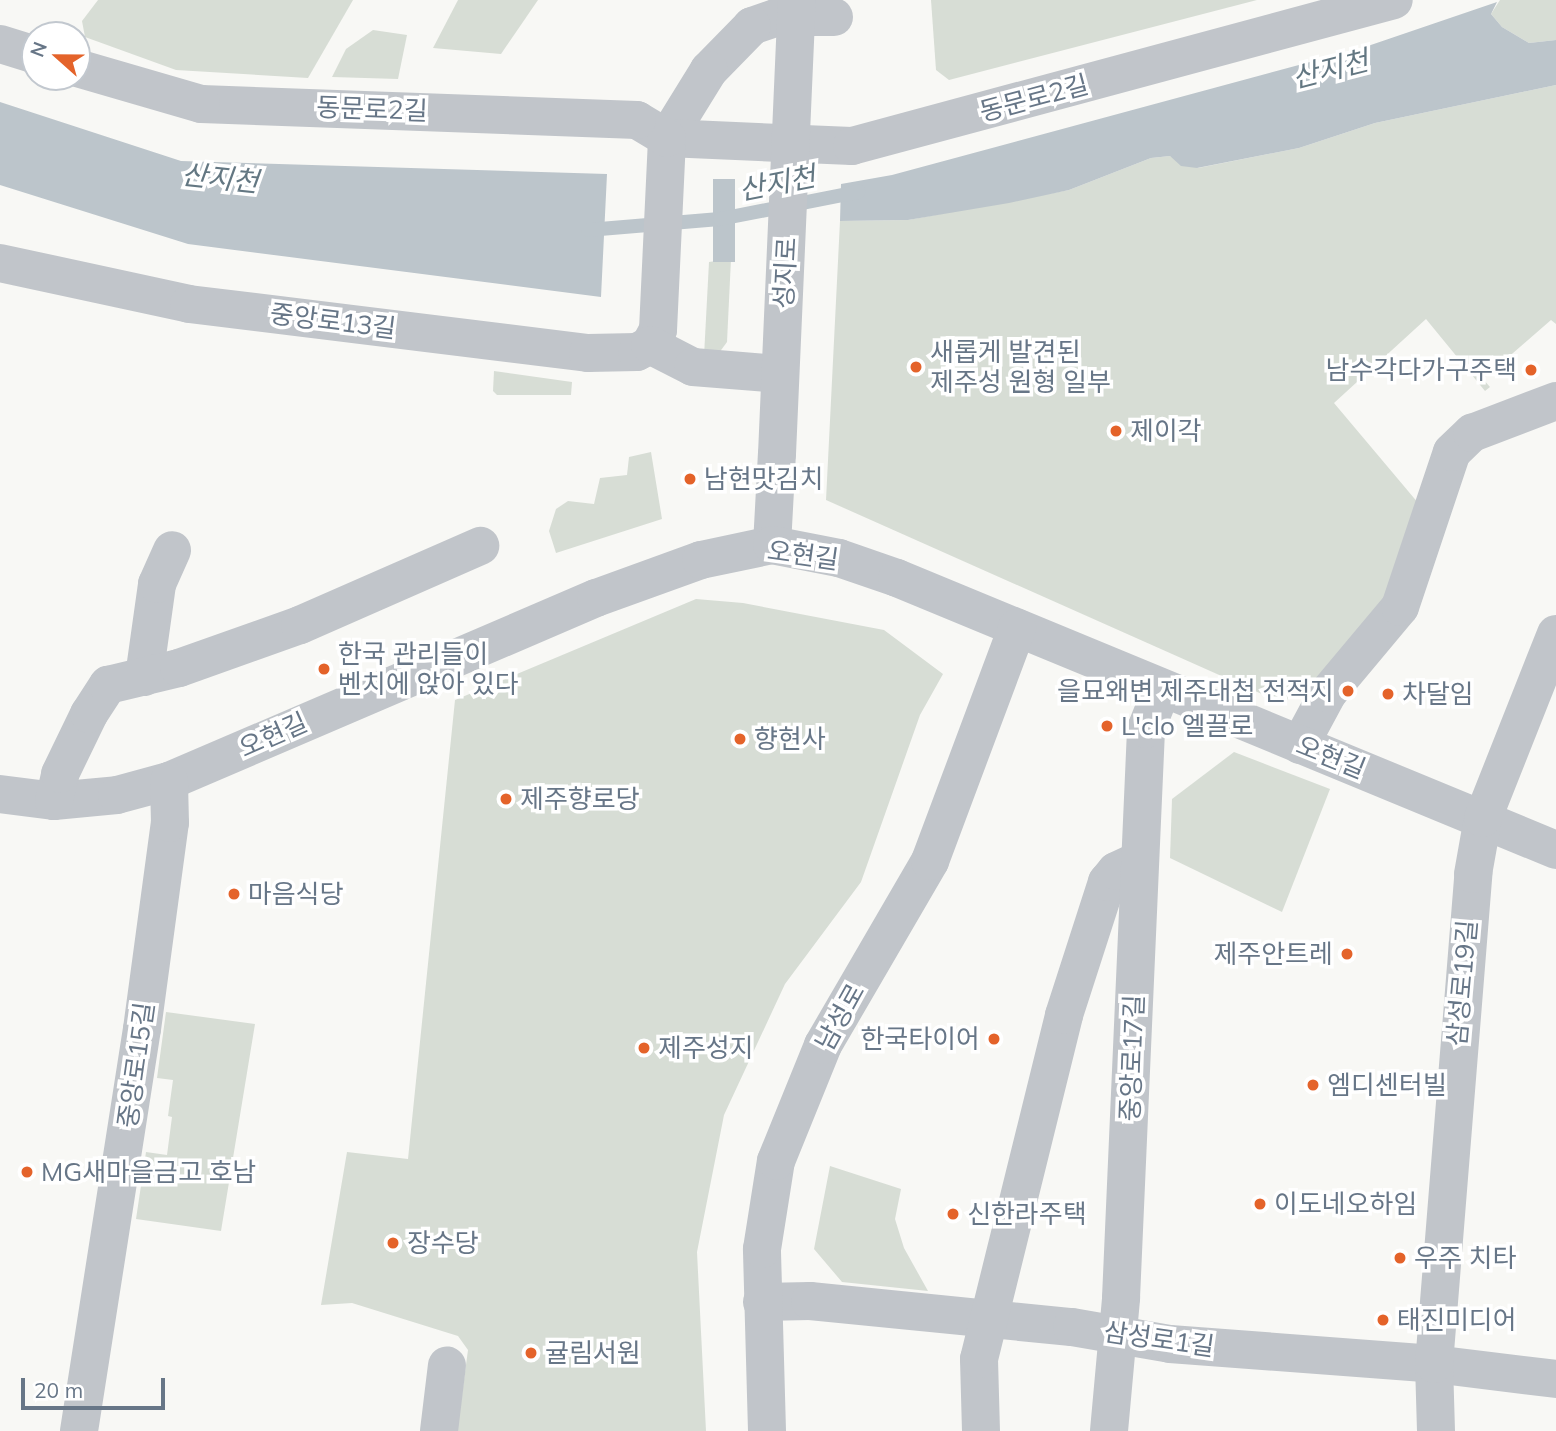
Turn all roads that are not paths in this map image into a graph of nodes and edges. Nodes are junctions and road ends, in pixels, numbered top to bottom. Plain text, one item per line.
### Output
1 (797, 0) edge
2 (1394, 0) edge
3 (834, 17) dead end
4 (0, 44) edge
5 (21, 51) edge
6 (91, 72) edge
7 (667, 138) junction
8 (0, 262) edge
9 (654, 337) junction
10 (768, 373) dead end
11 (1556, 401) edge
12 (772, 545) junction
13 (480, 546) dead end
14 (172, 550) dead end
15 (1017, 628) junction
16 (1556, 634) edge
17 (144, 677) junction
18 (1162, 689) junction
19 (1300, 745) junction
20 (169, 781) junction
21 (0, 794) edge
22 (54, 801) junction
23 (1483, 818) junction
24 (1556, 850) edge
25 (1140, 860) junction
26 (762, 1302) junction
27 (988, 1320) junction
28 (1118, 1335) junction
29 (1434, 1364) junction
30 (447, 1365) dead end
31 (1556, 1379) edge
32 (79, 1431) edge
33 (439, 1431) edge
34 (767, 1431) edge
35 (981, 1431) edge
36 (1109, 1431) edge
37 (1436, 1431) edge

1 - 12 street, 성지로, bridge
2 - 7 street, 동문로2길
3 - 7 street
4 - 5 street
6 - 7 street, 동문로2길
7 - 9 street
8 - 9 street, 중앙로13길
9 - 10 street
11 - 19 street
12 - 15 street, 오현길
12 - 20 street, 오현길
13 - 17 street
14 - 17 street
15 - 18 street, 오현길
15 - 26 street, 남성로
16 - 23 street, 삼성로19길
17 - 22 street
18 - 19 street, 오현길
18 - 25 street, 중앙로17길
19 - 23 street, 오현길
20 - 22 street, 오현길
20 - 32 street, 중앙로15길
21 - 22 street, 오현길
23 - 24 street, 오현길
23 - 29 street, 삼성로19길
25 - 27 street
25 - 28 street, 중앙로17길
26 - 27 street, 삼성로1길
26 - 34 street, 남성로
27 - 28 street, 삼성로1길
27 - 35 street
28 - 29 street, 삼성로1길
28 - 36 street, 중앙로17길
29 - 31 street, 삼성로1길
29 - 37 street, 삼성로19길
30 - 33 street

